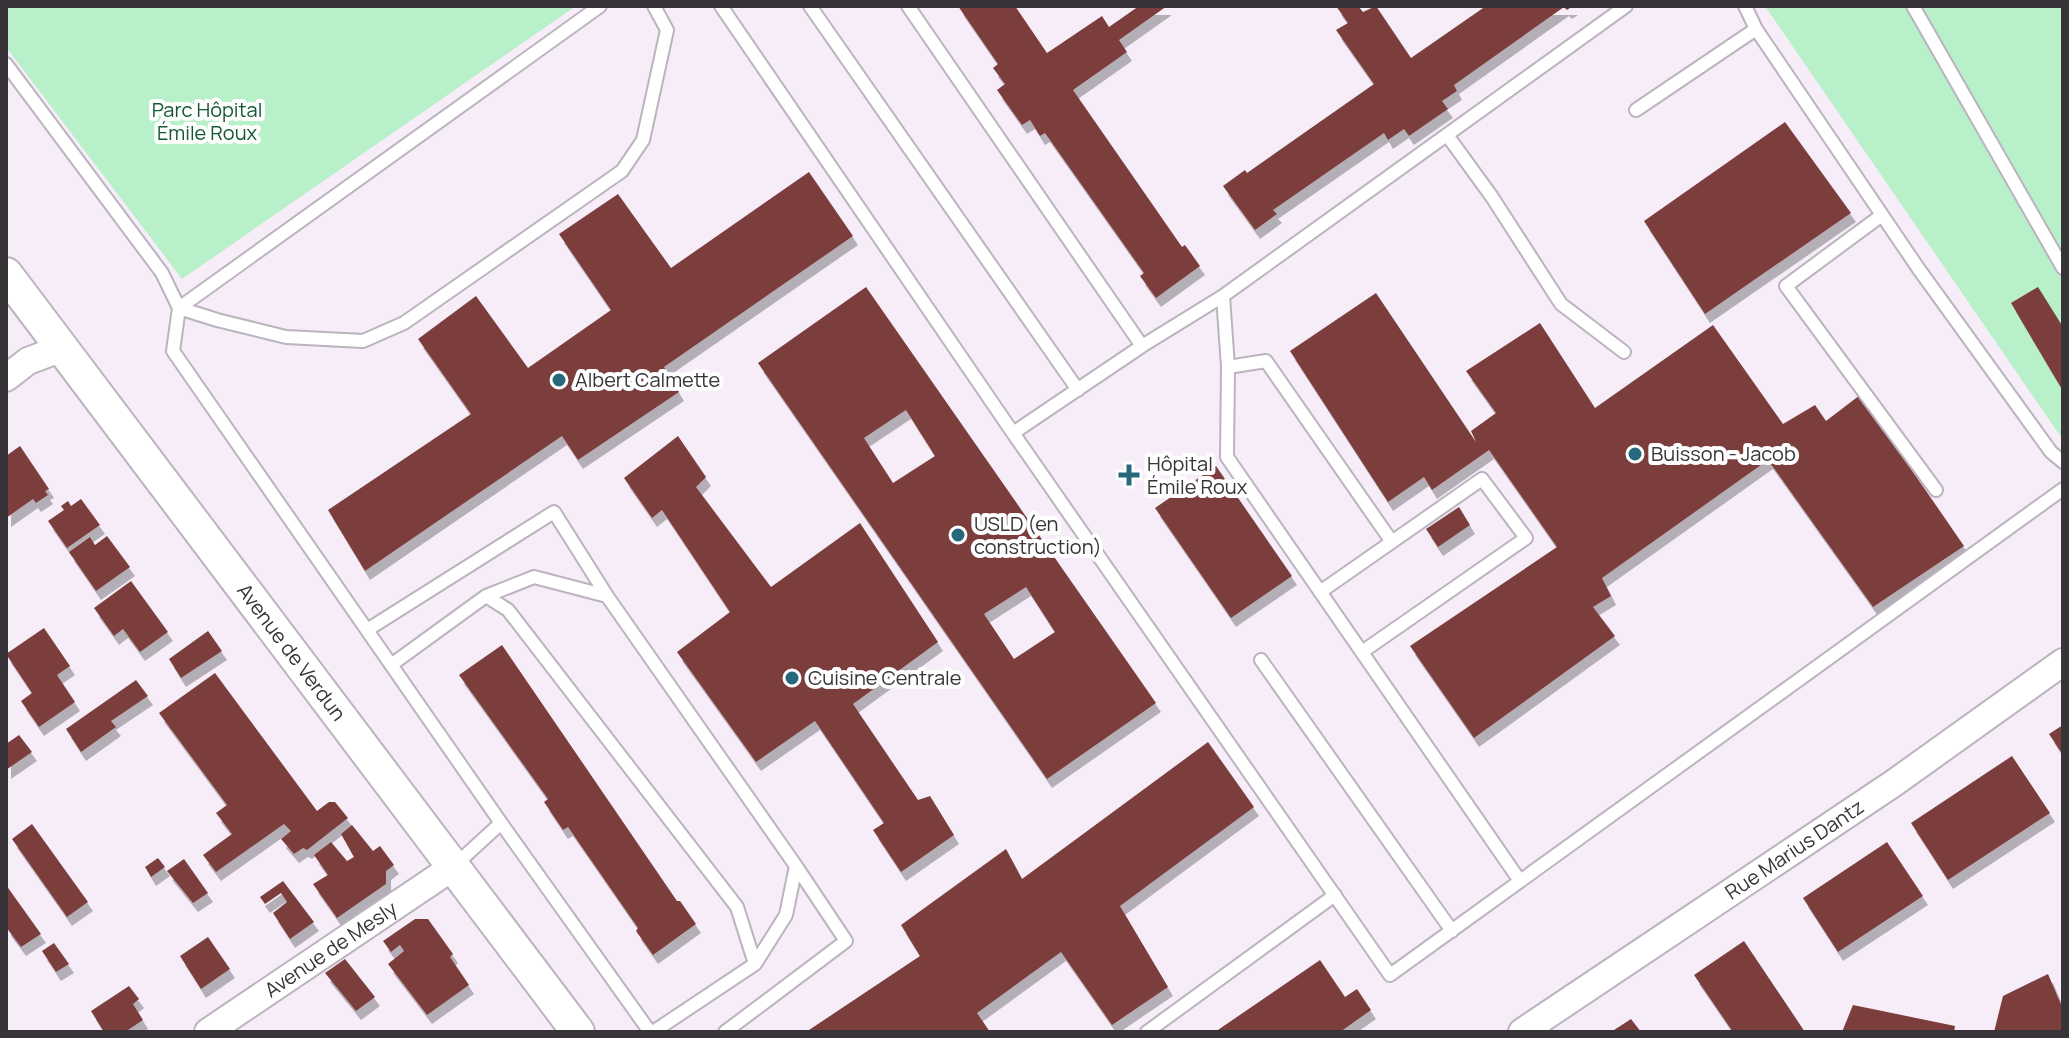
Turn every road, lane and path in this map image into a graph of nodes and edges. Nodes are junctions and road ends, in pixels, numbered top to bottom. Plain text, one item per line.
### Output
1 (600, 6) edge
2 (654, 6) edge
3 (721, 6) edge
4 (810, 6) edge
5 (908, 6) edge
6 (1626, 6) edge
7 (1745, 6) edge
8 (1913, 6) edge
9 (1756, 29) junction
10 (6, 64) edge
11 (1636, 110) dead end
12 (1447, 135) junction
13 (1882, 215) junction
14 (2063, 268) edge
15 (6, 274) edge
16 (1223, 296) junction
17 (179, 308) junction
18 (1142, 346) junction
19 (62, 348) junction
20 (1624, 352) dead end
21 (1228, 367) junction
22 (6, 378) edge
23 (1078, 390) junction
24 (1013, 433) junction
25 (2063, 462) edge
26 (2063, 489) edge
27 (1936, 490) dead end
28 (1392, 542) junction
29 (1320, 592) junction
30 (486, 596) junction
31 (607, 596) junction
32 (367, 630) junction
33 (1362, 652) junction
34 (1261, 660) dead end
35 (2063, 662) edge
36 (391, 665) junction
37 (501, 823) junction
38 (796, 866) junction
39 (453, 867) junction
40 (1520, 881) junction
41 (1335, 895) junction
42 (1452, 931) junction
43 (755, 964) junction
44 (208, 1032) edge
45 (578, 1032) edge
46 (652, 1032) edge
47 (725, 1032) edge
48 (1147, 1032) edge
49 (1522, 1032) edge

1 - 17 lane
2 - 17 lane
3 - 24 lane
4 - 23 lane
5 - 18 lane
6 - 12 lane
7 - 9 lane
8 - 14 lane
9 - 11 lane
9 - 13 lane
10 - 17 lane
12 - 16 lane
12 - 20 lane
13 - 25 lane
13 - 27 lane
15 - 19 street, Avenue de Verdun
16 - 18 lane
16 - 21 lane
17 - 32 lane
18 - 23 lane
19 - 22 street
19 - 39 street, Avenue de Verdun
21 - 28 lane
21 - 29 lane
23 - 24 lane
24 - 41 lane
26 - 40 lane
28 - 29 lane
28 - 33 lane
29 - 33 lane
30 - 31 lane
30 - 36 lane
30 - 43 lane
31 - 32 lane
31 - 38 lane
32 - 36 lane
33 - 40 lane
34 - 42 lane
35 - 49 street, Rue Marius Dantz
36 - 37 lane
37 - 39 lane
37 - 46 lane
38 - 43 lane
38 - 47 lane
39 - 44 street, Avenue de Mesly
39 - 45 street, Avenue de Verdun
40 - 42 lane
41 - 42 lane
41 - 48 lane
43 - 46 lane

